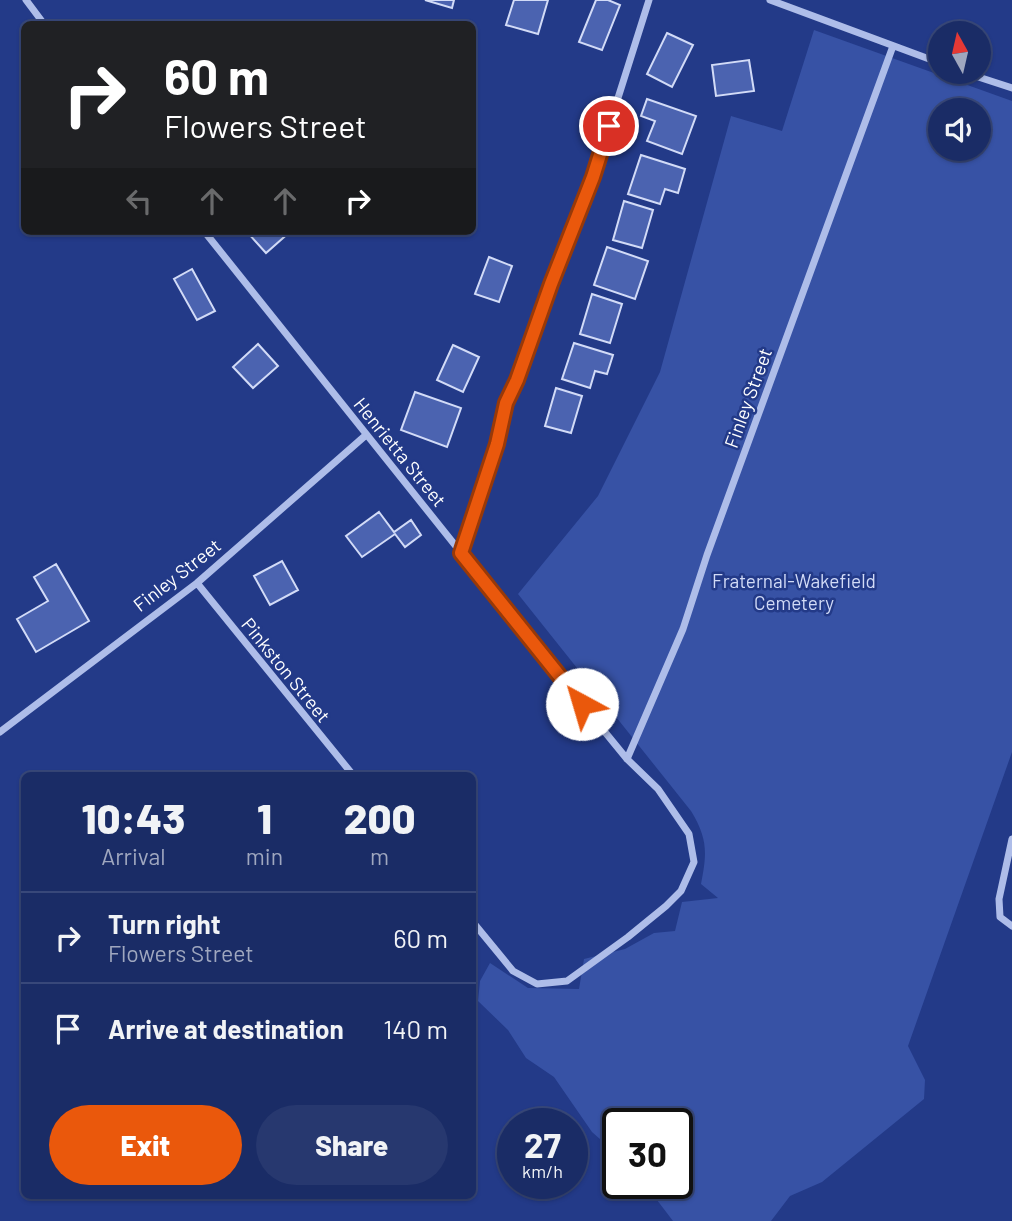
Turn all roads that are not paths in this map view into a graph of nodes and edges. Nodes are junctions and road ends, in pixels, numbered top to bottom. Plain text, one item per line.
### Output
1 (26, 0) edge
2 (649, 0) edge
3 (775, 1) edge
4 (42, 21) edge
5 (893, 46) junction
6 (928, 59) edge
7 (991, 81) edge
8 (1012, 88) edge
9 (207, 235) edge
10 (366, 435) junction
11 (461, 553) junction
12 (197, 583) junction
13 (0, 732) edge
14 (627, 759) junction
15 (351, 772) edge
16 (1012, 838) edge
17 (476, 926) edge
18 (1012, 926) edge

1 - 4 street
2 - 11 street
3 - 5 street
5 - 6 street
5 - 14 street, Finley Street
7 - 8 street
9 - 10 street, Henrietta Street
10 - 11 street, Henrietta Street
10 - 12 street, Finley Street
11 - 14 street, Henrietta Street
12 - 13 street, Finley Street
12 - 15 street, Pinkston Street
14 - 17 street, Henrietta Street
16 - 18 street

